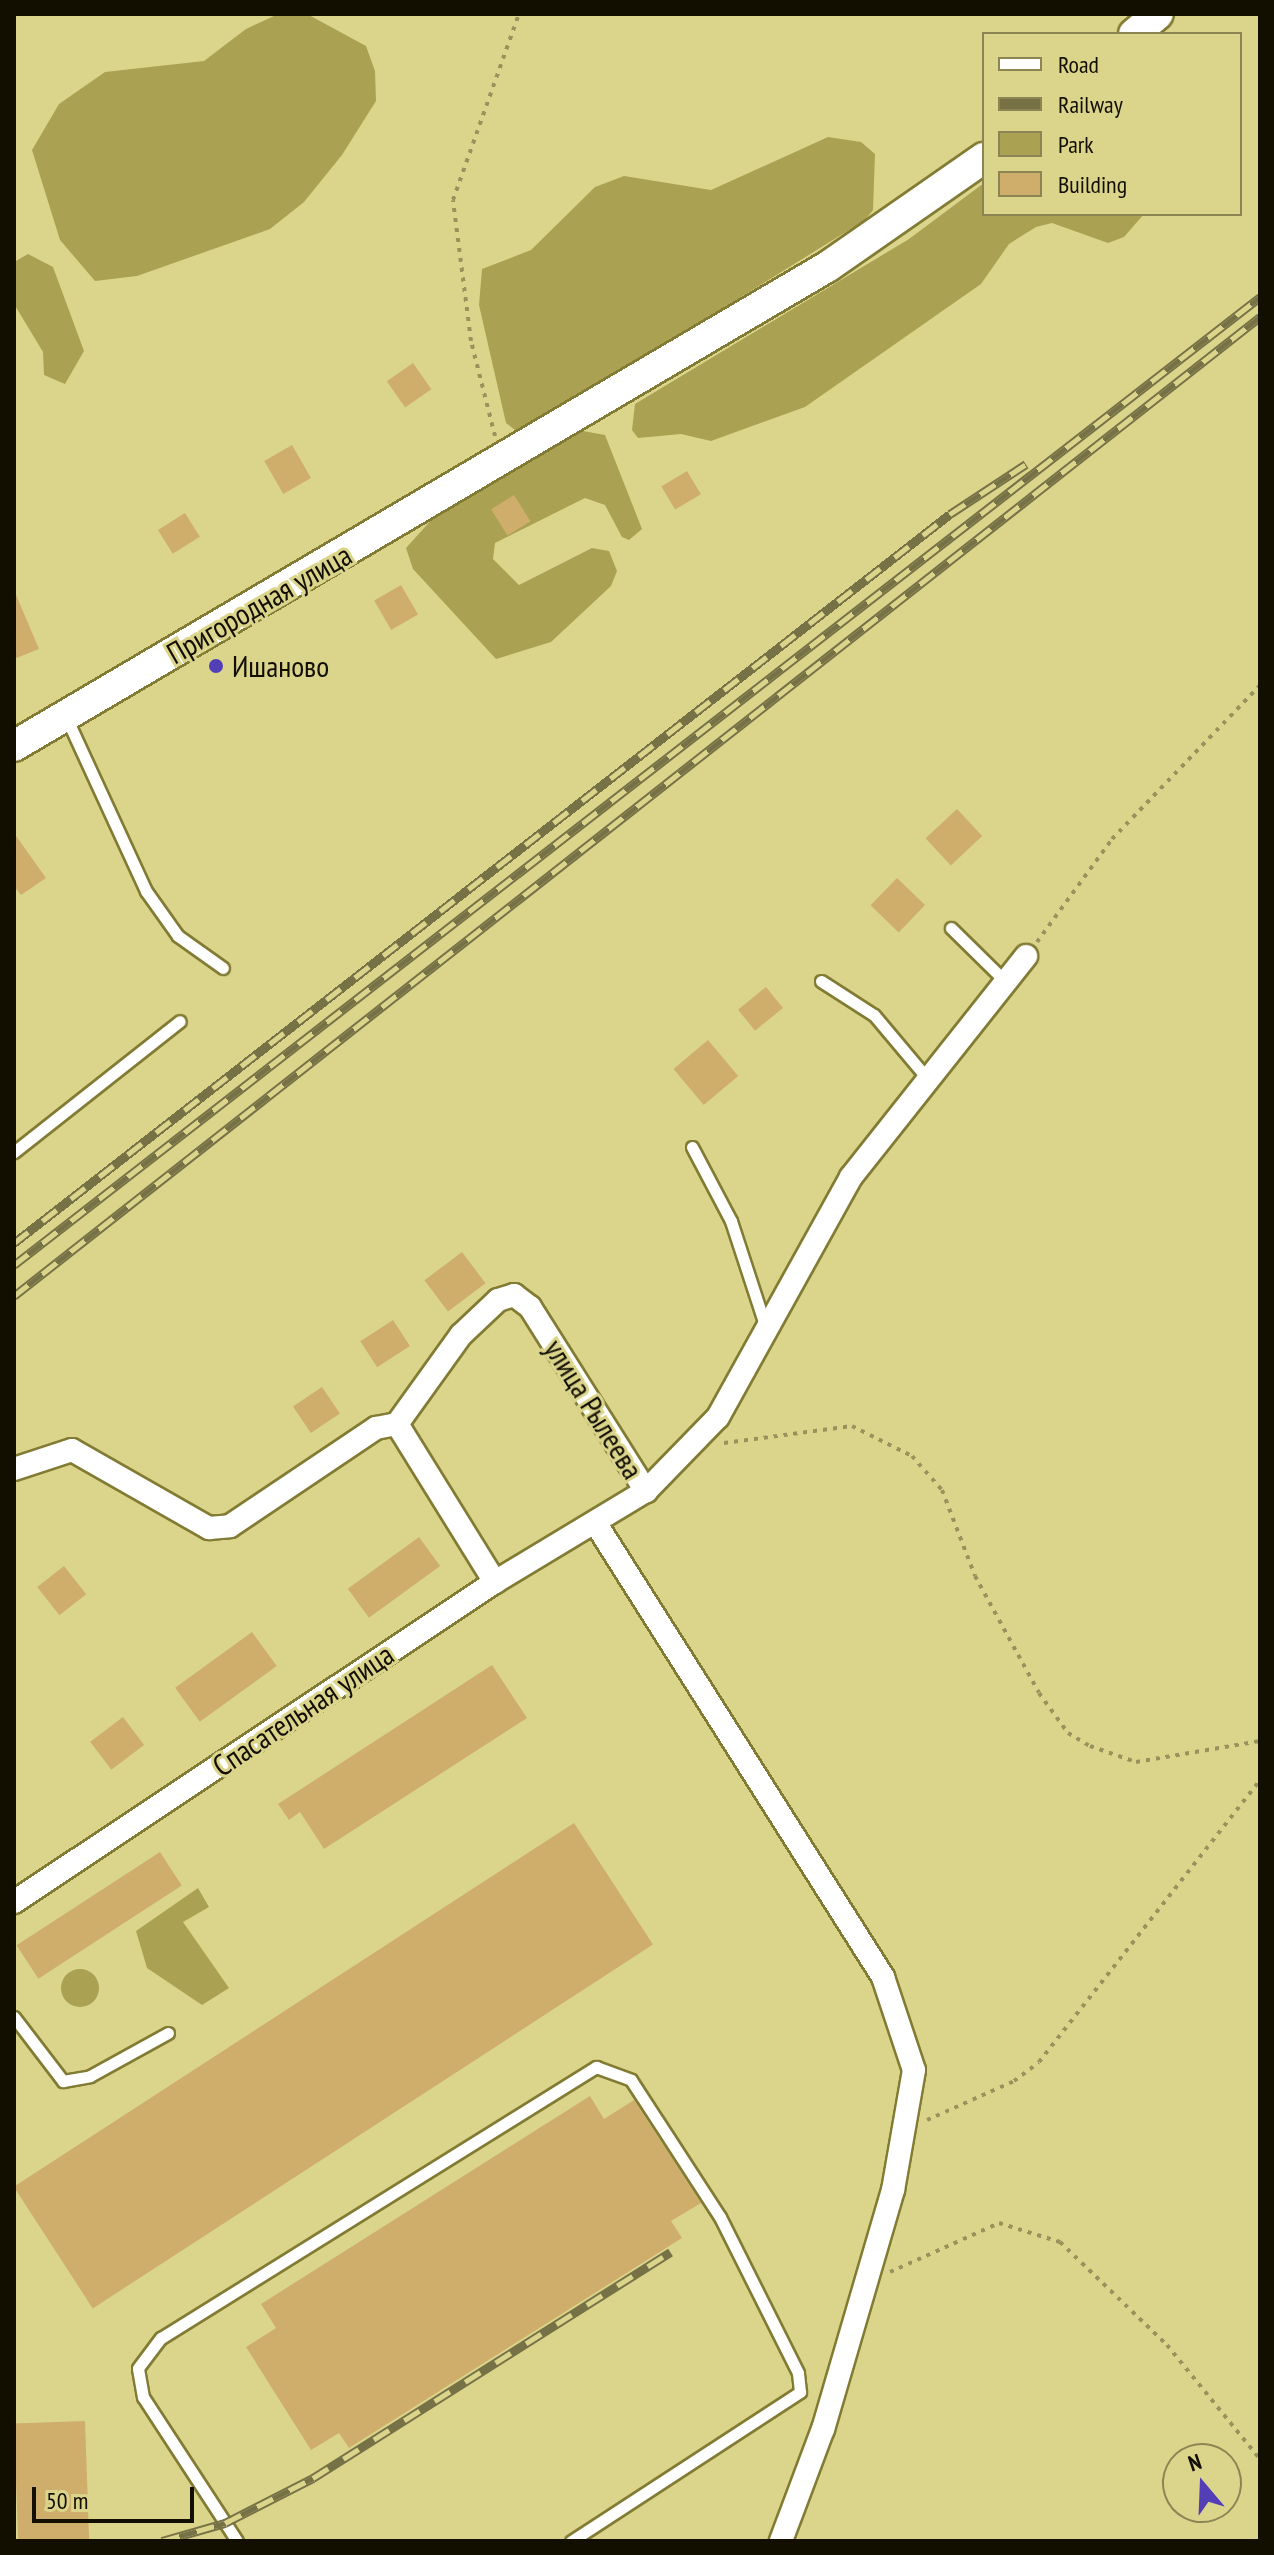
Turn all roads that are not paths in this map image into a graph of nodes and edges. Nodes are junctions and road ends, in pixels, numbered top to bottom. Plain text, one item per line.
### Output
1 (1158, 14) edge
2 (1136, 32) edge
3 (982, 159) edge
4 (66, 717) junction
5 (14, 746) edge
6 (951, 928) dead end
7 (1026, 956) road end
8 (223, 968) dead end
9 (821, 981) dead end
10 (1006, 982) junction
11 (180, 1021) dead end
12 (926, 1077) junction
13 (692, 1147) dead end
14 (14, 1152) edge
15 (768, 1336) junction
16 (397, 1424) junction
17 (14, 1469) edge
18 (646, 1491) junction
19 (598, 1527) junction
20 (495, 1582) junction
21 (14, 1902) edge
22 (14, 2017) edge
23 (168, 2033) dead end
24 (237, 2541) edge
25 (571, 2541) edge
26 (781, 2541) edge

1 - 2 main road
3 - 4 main road, Пригородная улица
4 - 5 main road, Пригородная улица
4 - 8 lane
6 - 10 lane
7 - 10 street, улица Рылеева
9 - 12 lane
10 - 12 street, улица Рылеева
11 - 14 lane
12 - 15 street, улица Рылеева
13 - 15 lane
15 - 18 street, улица Рылеева
16 - 17 street
16 - 18 street, улица Рылеева
16 - 20 street
18 - 19 street, Спасательная улица
19 - 20 street, Спасательная улица
19 - 26 street
20 - 21 street, Спасательная улица
22 - 23 lane
24 - 25 lane

